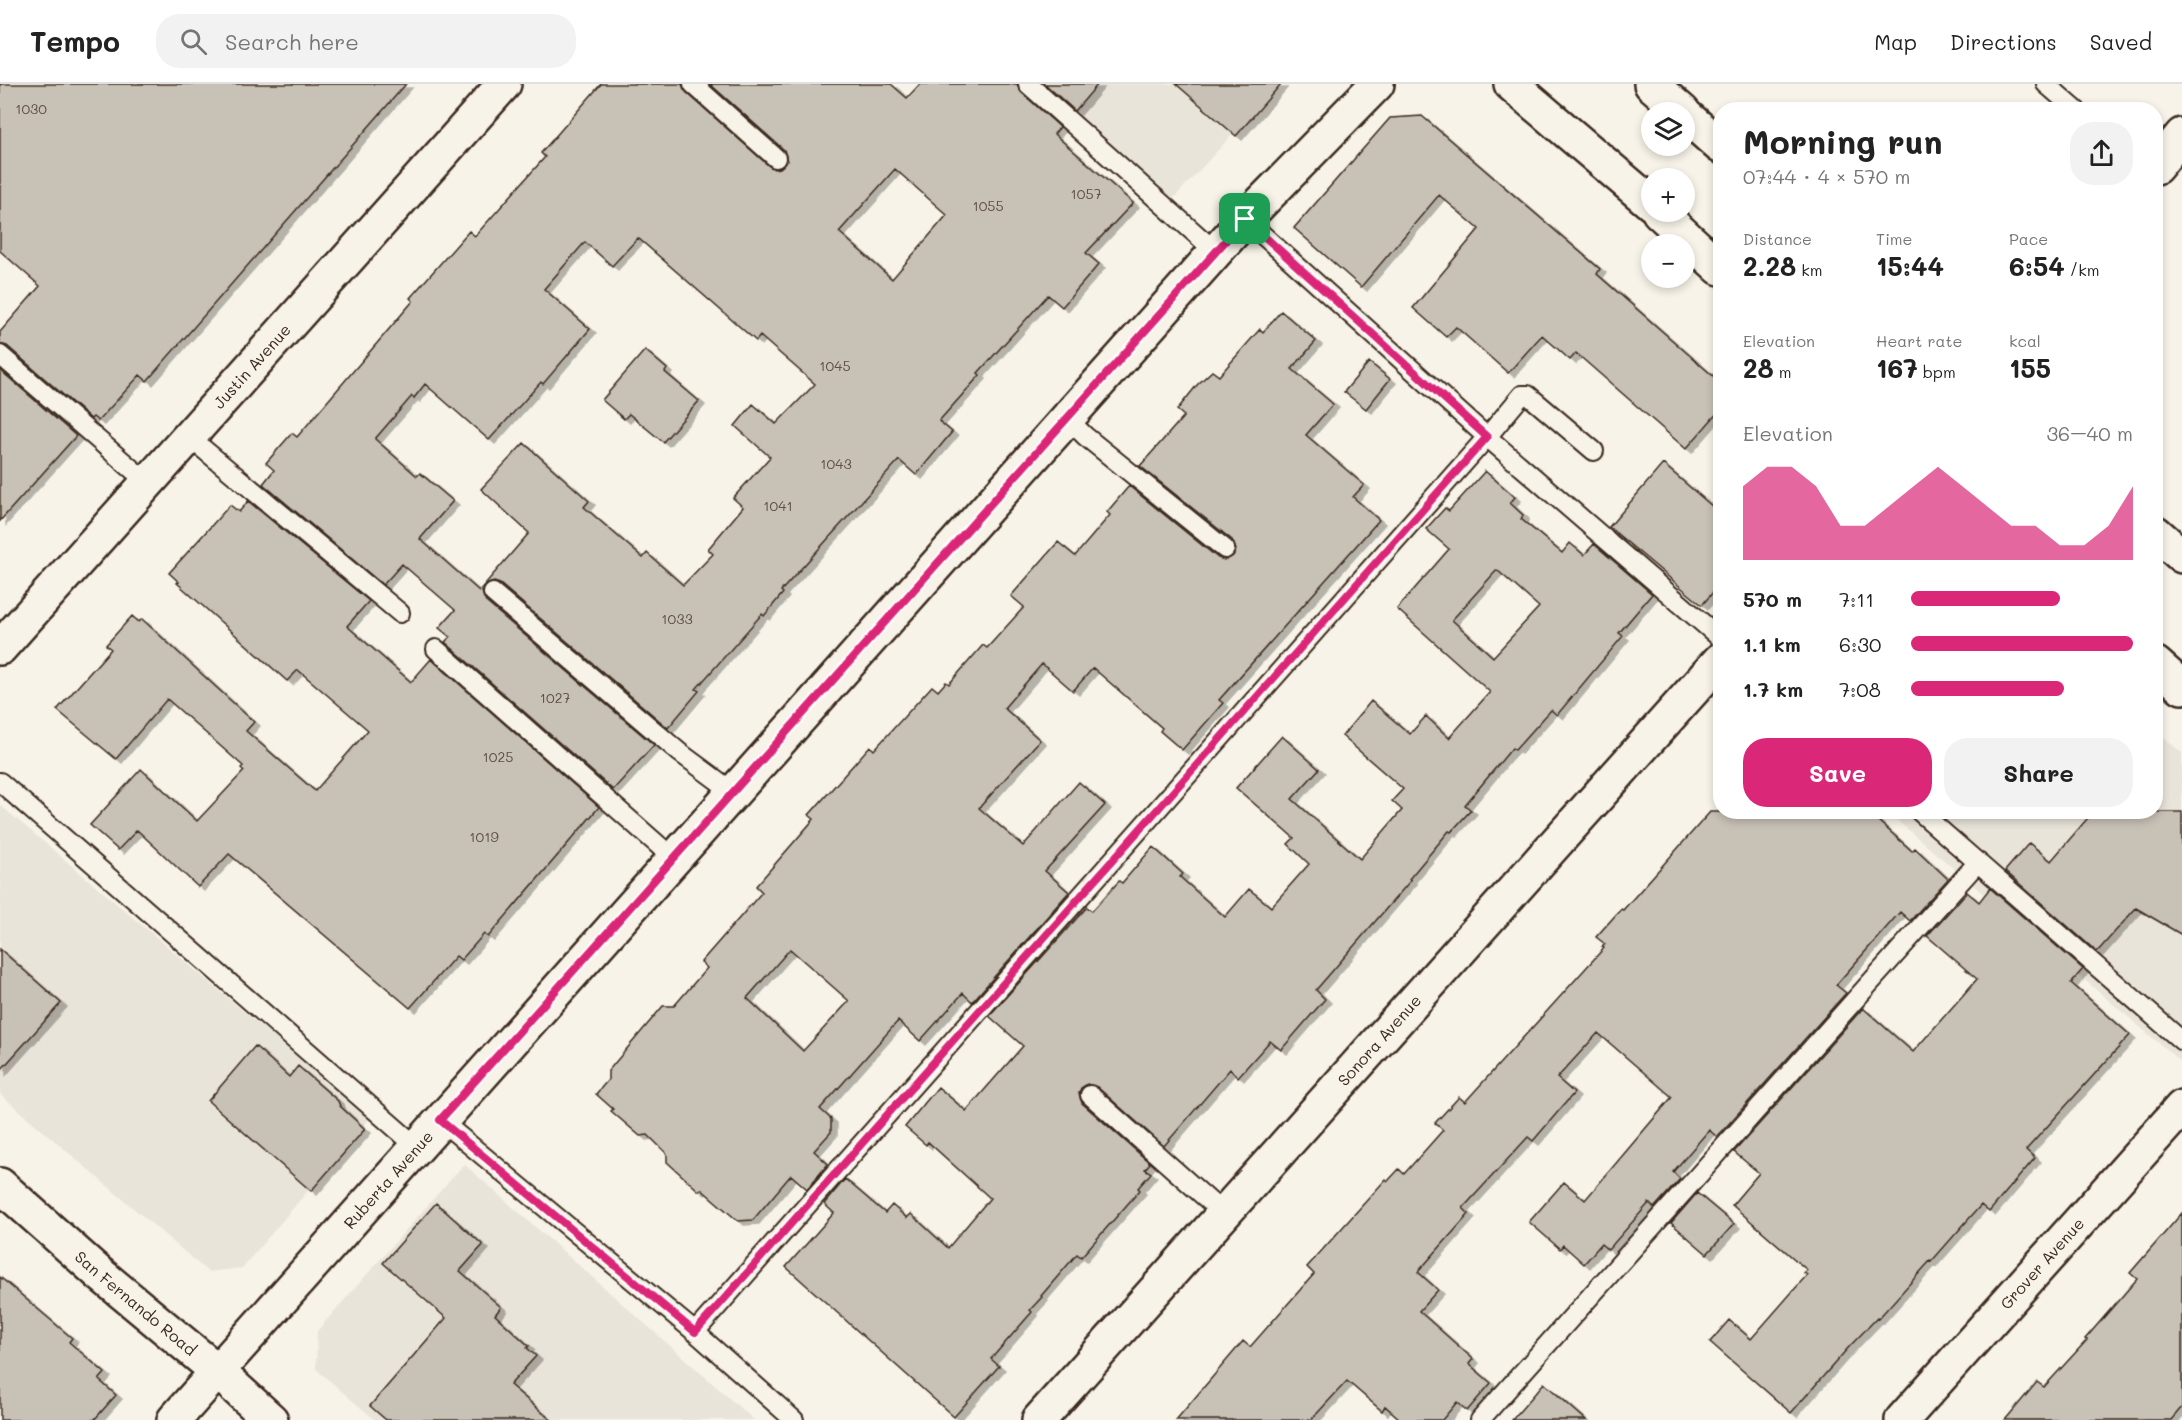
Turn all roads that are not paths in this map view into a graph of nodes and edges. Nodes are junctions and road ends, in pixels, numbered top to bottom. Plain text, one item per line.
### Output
1 (504, 84) edge
2 (693, 84) edge
3 (1028, 84) edge
4 (1377, 84) edge
5 (1512, 84) edge
6 (1651, 84) edge
7 (2046, 84) edge
8 (1671, 102) edge
9 (2067, 102) edge
10 (1695, 123) edge
11 (1713, 140) edge
12 (776, 158) dead end
13 (1641, 195) edge
14 (1245, 219) junction
15 (1670, 222) edge
16 (1216, 252) junction
17 (1713, 262) edge
18 (0, 355) edge
19 (1067, 418) junction
20 (189, 437) junction
21 (1487, 437) junction
22 (1594, 451) dead end
23 (148, 483) junction
24 (2163, 539) edge
25 (1225, 549) dead end
26 (2182, 556) edge
27 (493, 592) dead end
28 (400, 614) dead end
29 (1713, 632) edge
30 (0, 648) edge
31 (436, 649) dead end
32 (1713, 668) edge
33 (2163, 669) edge
34 (2182, 687) edge
35 (0, 782) edge
36 (733, 792) junction
37 (1928, 819) edge
38 (673, 858) junction
39 (1978, 862) junction
40 (2182, 1041) edge
41 (1090, 1095) dead end
42 (440, 1120) junction
43 (2177, 1122) edge
44 (417, 1147) junction
45 (0, 1185) edge
46 (1224, 1214) junction
47 (695, 1332) junction
48 (217, 1371) junction
49 (174, 1420) edge
50 (271, 1420) edge
51 (794, 1420) edge
52 (1039, 1420) edge
53 (1480, 1420) edge
54 (1902, 1420) edge

1 - 20 street, Justin Avenue
2 - 12 lane
3 - 16 lane
4 - 14 street, Ruberta Avenue
5 - 13 street
6 - 8 street
7 - 9 lane
10 - 11 street
14 - 16 street, Ruberta Avenue
14 - 21 lane
15 - 17 street
16 - 19 street, Ruberta Avenue
18 - 23 lane
19 - 25 lane
19 - 36 street, Ruberta Avenue
20 - 23 street, Justin Avenue
20 - 28 lane
21 - 22 lane
21 - 29 lane
21 - 47 lane
23 - 30 street, Justin Avenue
24 - 26 street
27 - 36 lane
31 - 38 lane
32 - 46 street, Sonora Avenue
33 - 34 street
35 - 44 lane
36 - 38 street, Ruberta Avenue
37 - 39 lane
38 - 42 street, Ruberta Avenue
39 - 40 lane
39 - 53 lane
41 - 46 lane
42 - 44 street, Ruberta Avenue
42 - 47 lane
43 - 54 street, Grover Avenue
44 - 48 street, Ruberta Avenue
45 - 48 street, San Fernando Road
46 - 52 street, Sonora Avenue
47 - 51 lane
48 - 49 street, Ruberta Avenue
48 - 50 street, San Fernando Road

